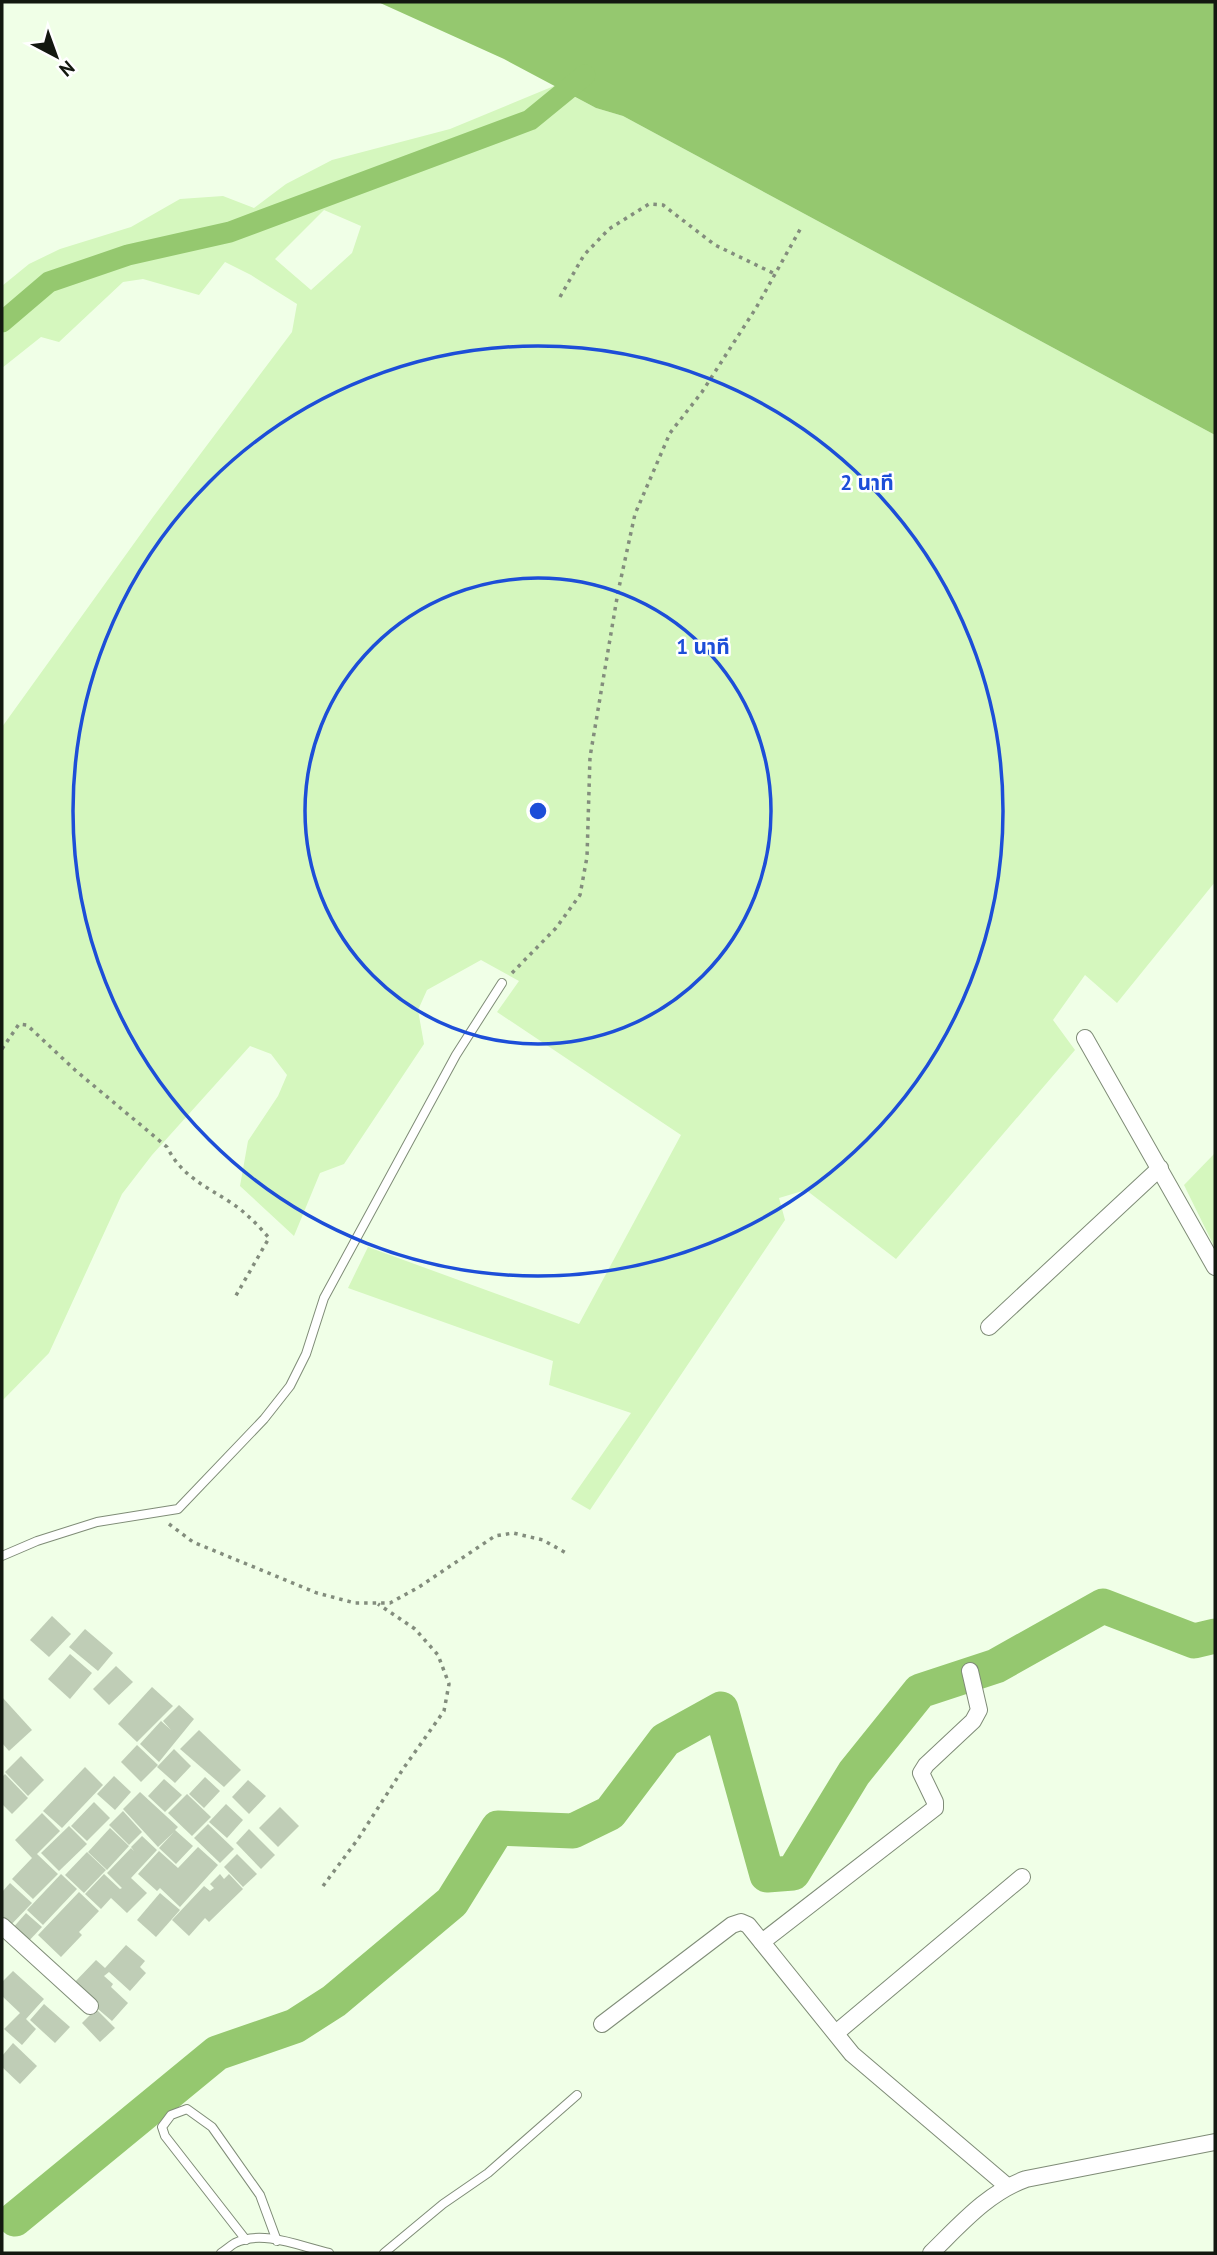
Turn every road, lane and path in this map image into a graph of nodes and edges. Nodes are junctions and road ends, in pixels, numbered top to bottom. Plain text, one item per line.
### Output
1 (802, 226) dead end
2 (775, 274) junction
3 (560, 297) dead end
4 (502, 983) joint
5 (1084, 1038) dead end
6 (2, 1049) edge
7 (1160, 1168) junction
8 (1215, 1267) edge
9 (233, 1299) dead end
10 (989, 1327) dead end
11 (155, 1514) junction
12 (566, 1553) dead end
13 (2, 1556) edge
14 (376, 1603) junction
15 (970, 1671) dead end
16 (1022, 1877) dead end
17 (323, 1886) dead end
18 (2, 1926) edge
19 (762, 1942) junction
20 (90, 2006) dead end
21 (602, 2024) dead end
22 (836, 2033) junction
23 (577, 2095) dead end
24 (1215, 2142) edge
25 (1007, 2186) junction
26 (246, 2240) junction
27 (277, 2241) junction
28 (221, 2253) edge
29 (329, 2253) edge
30 (384, 2253) edge
31 (931, 2253) edge

1 - 2 path
2 - 3 path
2 - 4 path
4 - 11 lane
5 - 7 street
6 - 9 path
7 - 8 street
7 - 10 street
11 - 13 lane
11 - 14 path
12 - 14 path
14 - 17 path
15 - 19 street
16 - 22 street
18 - 20 street
19 - 21 street
19 - 22 street
22 - 25 street
23 - 30 lane
24 - 25 street
25 - 31 street
26 - 27 lane
26 - 27 lane
26 - 28 lane
27 - 29 lane

